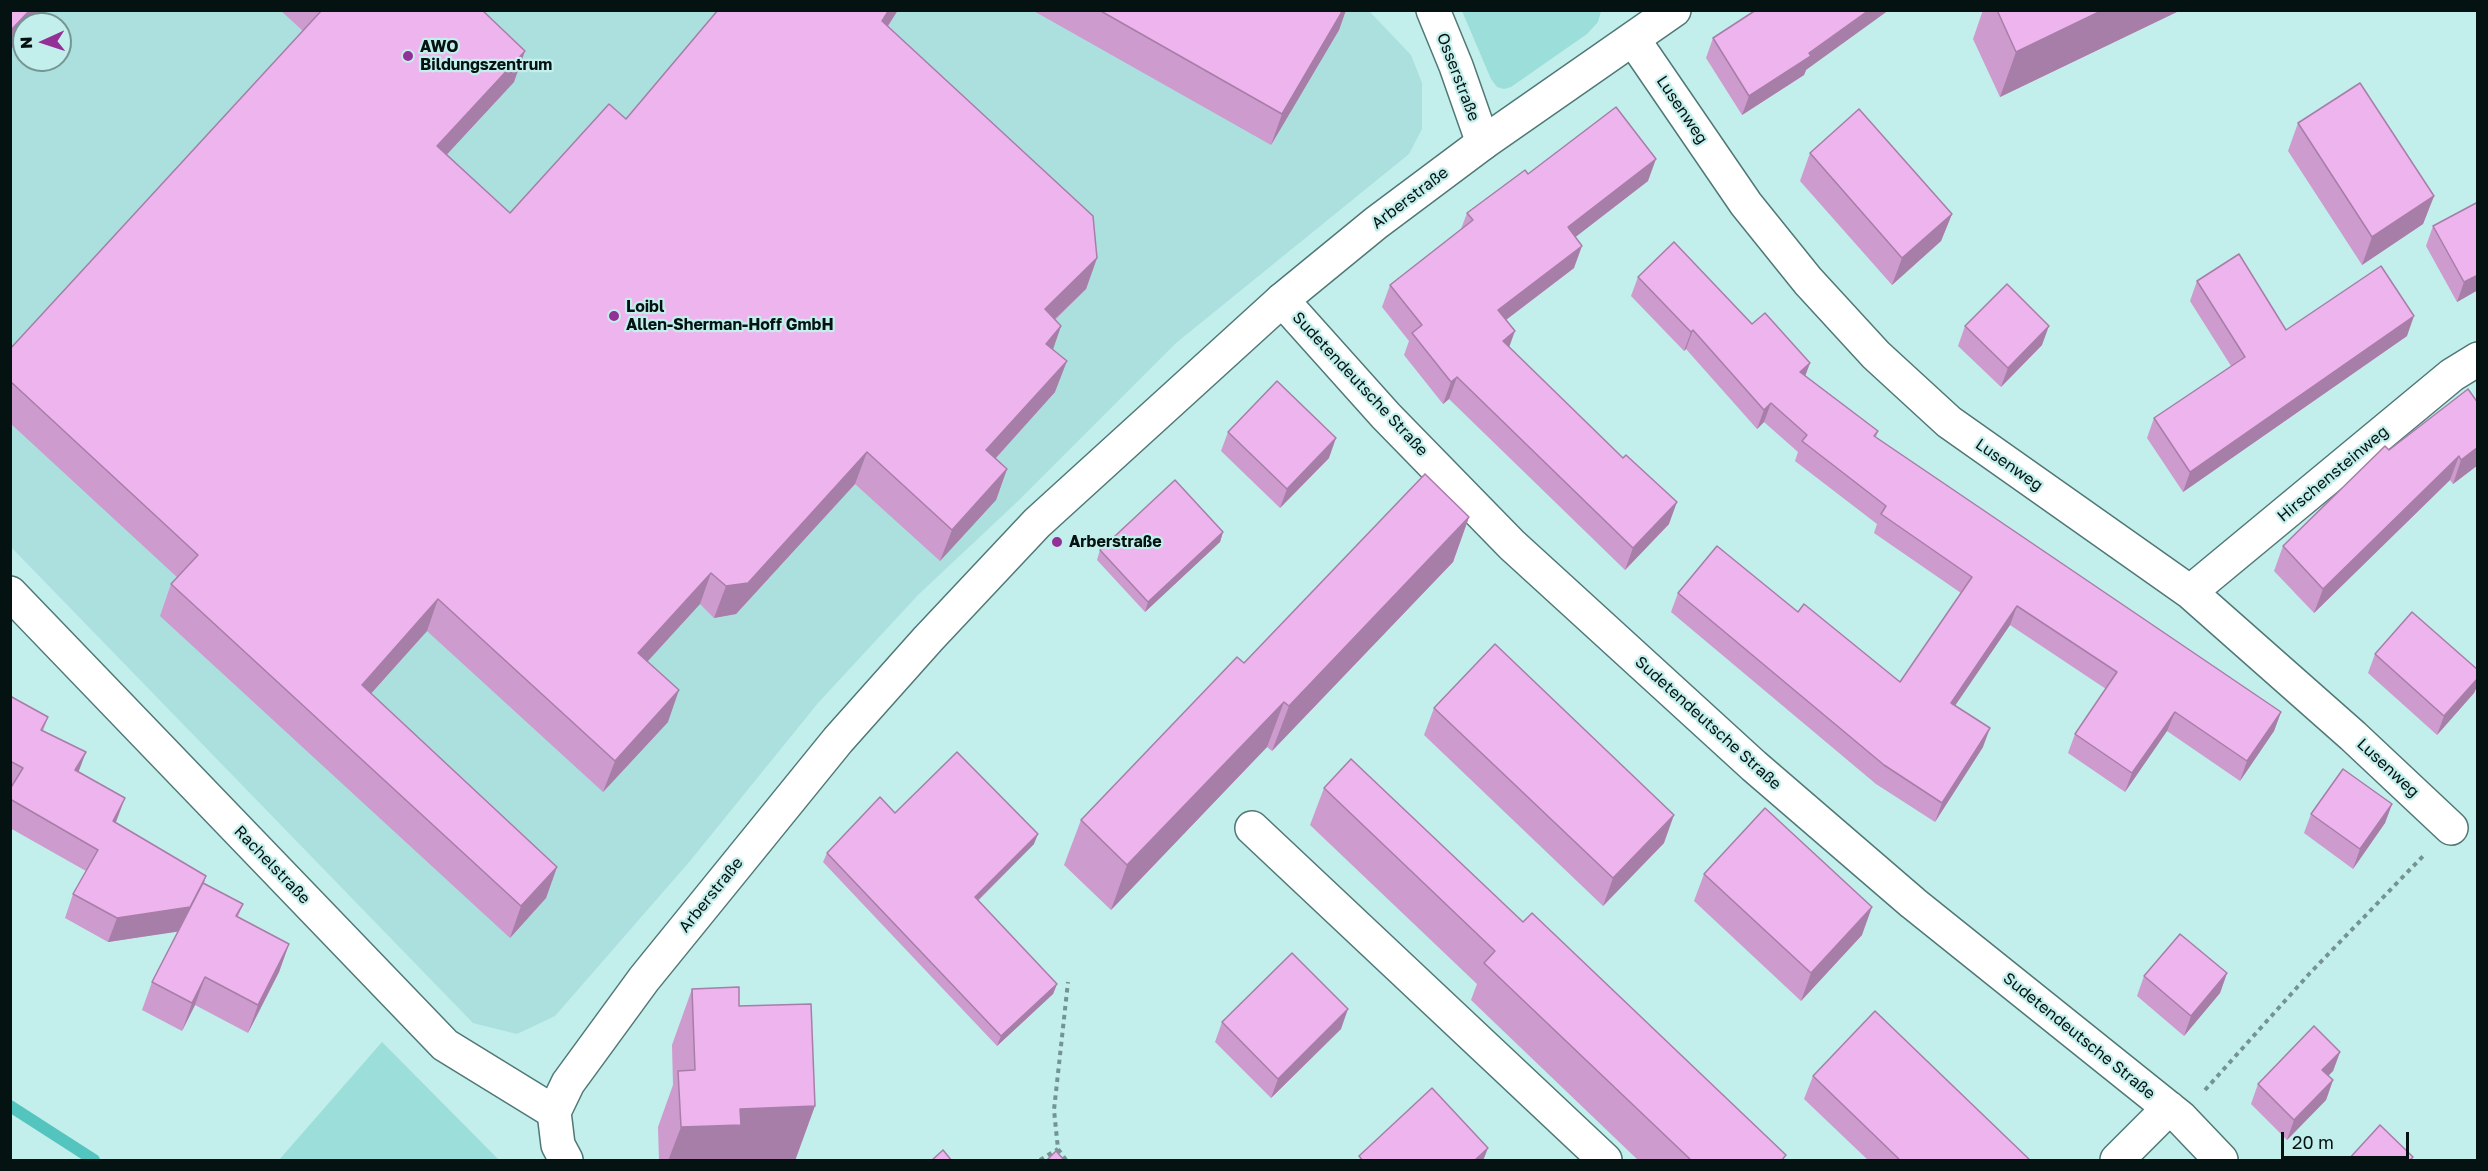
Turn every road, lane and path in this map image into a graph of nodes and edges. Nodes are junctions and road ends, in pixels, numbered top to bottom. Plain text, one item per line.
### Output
1 (1432, 10) edge
2 (1674, 10) edge
3 (1633, 39) junction
4 (1483, 143) junction
5 (1282, 300) junction
6 (2478, 359) edge
7 (2190, 592) junction
8 (10, 593) edge
9 (1252, 828) dead end
10 (2451, 828) joint
11 (1068, 982) dead end
12 (554, 1112) junction
13 (2174, 1112) junction
14 (1058, 1149) junction
15 (566, 1161) edge
16 (1040, 1161) edge
17 (1066, 1161) edge
18 (1605, 1161) edge
19 (2117, 1161) edge
20 (2221, 1161) edge

1 - 4 street, Osserstraße
2 - 3 street, Arberstraße
3 - 4 street, Arberstraße
3 - 7 street, Lusenweg
4 - 5 street, Arberstraße
5 - 12 street, Arberstraße
5 - 13 street, Sudetendeutsche Straße
6 - 7 street, Hirschensteinweg
7 - 10 street, Lusenweg
8 - 12 street, Rachelstraße
9 - 18 street
10 - 13 path
11 - 14 path
12 - 15 street
13 - 19 street, Sudetendeutsche Straße
13 - 20 street, Sudetendeutsche Straße
14 - 16 path
14 - 17 path

